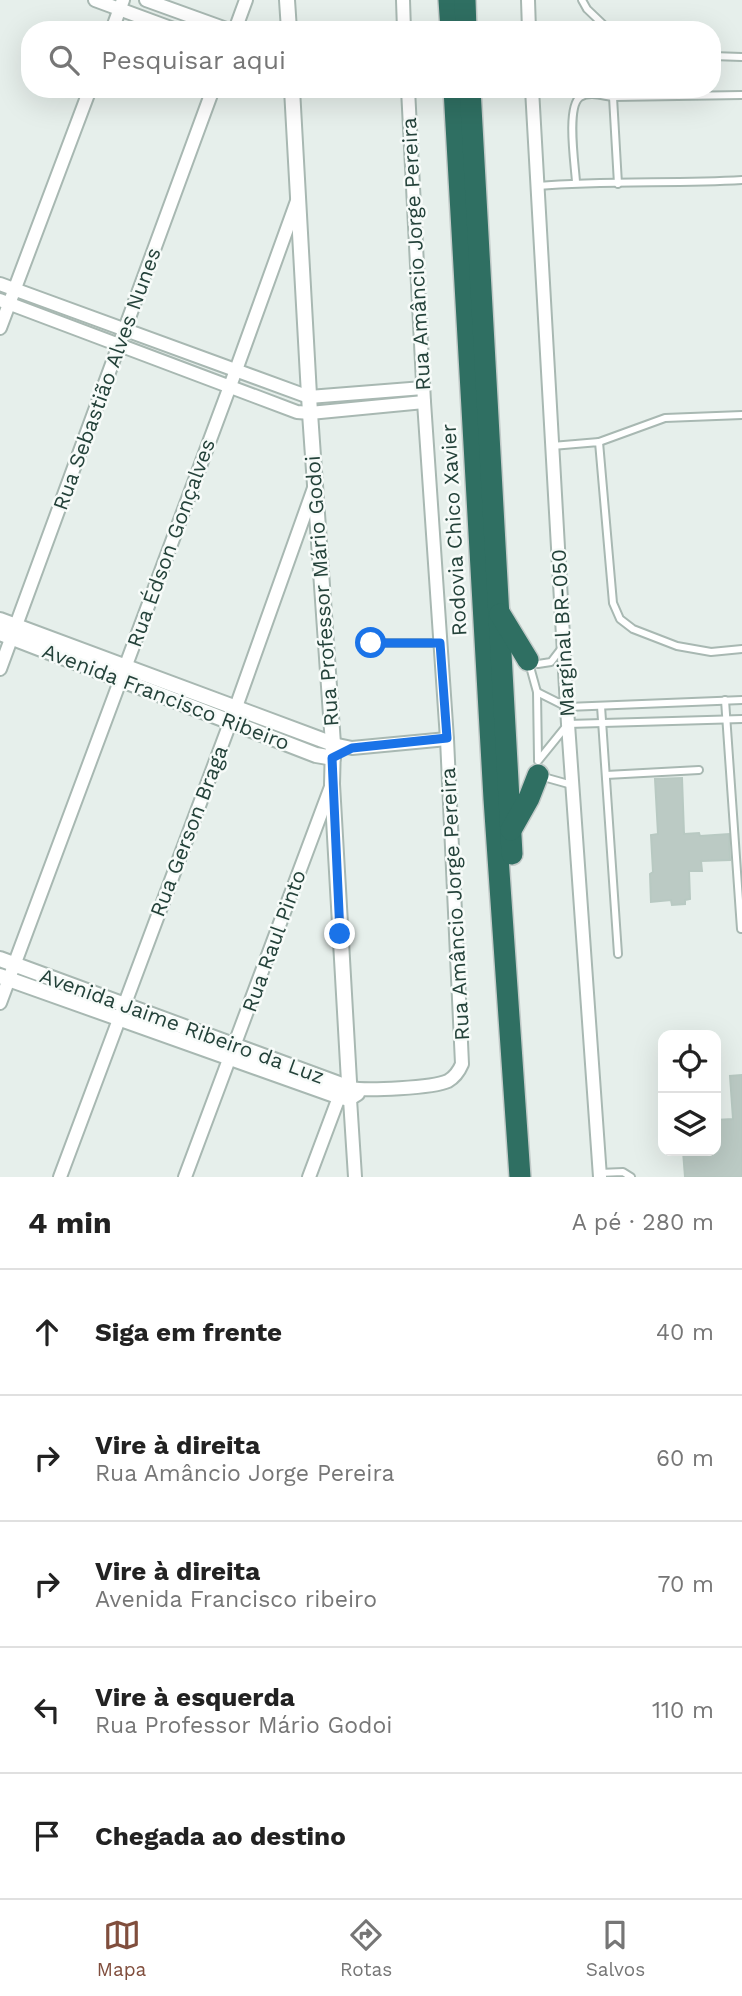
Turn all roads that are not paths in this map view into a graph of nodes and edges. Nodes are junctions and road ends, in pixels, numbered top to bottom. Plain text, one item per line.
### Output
1 (95, 0) edge
2 (146, 0) edge
3 (246, 0) edge
4 (287, 0) edge
5 (402, 0) edge
6 (449, 0) edge
7 (465, 0) edge
8 (527, 0) edge
9 (582, 0) edge
10 (122, 5) edge
11 (157, 21) edge
12 (204, 21) edge
13 (238, 21) edge
14 (288, 21) edge
15 (403, 21) edge
16 (450, 21) edge
17 (466, 21) edge
18 (528, 21) edge
19 (599, 21) edge
20 (721, 56) edge
21 (742, 57) edge
22 (721, 95) edge
23 (742, 95) edge
24 (87, 98) edge
25 (211, 98) edge
26 (292, 98) edge
27 (408, 98) edge
28 (455, 98) edge
29 (470, 98) edge
30 (533, 98) edge
31 (579, 98) edge
32 (613, 98) edge
33 (742, 180) edge
34 (576, 182) junction
35 (618, 184) junction
36 (538, 186) junction
37 (297, 201) junction
38 (0, 284) edge
39 (15, 289) junction
40 (5, 302) edge
41 (0, 328) edge
42 (125, 329) junction
43 (120, 345) junction
44 (236, 370) junction
45 (230, 385) junction
46 (423, 388) junction
47 (309, 397) junction
48 (424, 402) junction
49 (310, 413) junction
50 (742, 415) edge
51 (599, 442) junction
52 (552, 446) junction
53 (315, 485) junction
54 (499, 614) junction
55 (0, 621) edge
56 (9, 632) edge
57 (371, 643) dead end
58 (440, 643) junction
59 (563, 646) junction
60 (742, 649) edge
61 (528, 660) junction
62 (0, 669) edge
63 (122, 674) junction
64 (537, 692) junction
65 (726, 700) junction
66 (742, 700) edge
67 (601, 706) junction
68 (236, 707) junction
69 (567, 707) junction
70 (742, 719) edge
71 (727, 720) junction
72 (603, 722) junction
73 (230, 723) junction
74 (568, 724) junction
75 (447, 738) junction
76 (333, 751) junction
77 (538, 768) junction
78 (699, 770) dead end
79 (606, 775) junction
80 (332, 784) junction
81 (572, 785) junction
82 (511, 830) junction
83 (741, 929) edge
84 (618, 954) dead end
85 (0, 959) edge
86 (14, 965) junction
87 (4, 978) edge
88 (0, 1003) edge
89 (122, 1012) junction
90 (232, 1052) junction
91 (445, 1082) joint
92 (349, 1092) junction
93 (599, 1175) edge
94 (60, 1177) edge
95 (185, 1177) edge
96 (310, 1177) edge
97 (355, 1177) edge
98 (520, 1177) edge
99 (534, 1177) edge
100 (631, 1177) edge

1 - 10 street
2 - 12 street
3 - 13 street
4 - 14 street
5 - 15 street
6 - 16 highway
7 - 17 highway
8 - 18 street
9 - 19 lane
10 - 11 street
20 - 21 lane
22 - 23 lane
24 - 39 street
25 - 42 street, Rua Sebastião Alves Nunes
26 - 37 street, Rua Professor Mário Godoi
27 - 46 street, Rua Amâncio Jorge Pereira
28 - 98 highway, Rodovia Chico Xavier
29 - 54 highway, Rodovia Chico Xavier
30 - 36 street, Marginal BR-050
31 - 34 lane
32 - 35 lane
33 - 35 lane
34 - 35 lane
34 - 36 lane
36 - 52 street, Marginal BR-050
37 - 44 street, Rua Édson Gonçalves
37 - 47 street, Rua Professor Mário Godoi
38 - 39 street
39 - 40 street
39 - 42 street
40 - 41 street
40 - 43 street
42 - 43 street, Rua Sebastião Alves Nunes
42 - 44 street
43 - 45 street
43 - 56 street, Rua Sebastião Alves Nunes
44 - 45 street, Rua Édson Gonçalves
44 - 47 street
45 - 49 street
45 - 63 street, Rua Édson Gonçalves
46 - 47 street
46 - 48 street, Rua Amâncio Jorge Pereira
47 - 49 street, Rua Professor Mário Godoi
48 - 49 street
48 - 58 street, Rua Amâncio Jorge Pereira
49 - 53 street, Rua Professor Mário Godoi
50 - 51 lane
51 - 52 lane
51 - 60 lane
52 - 59 street, Marginal BR-050
53 - 68 street, Rua Gerson Braga
53 - 76 street, Rua Professor Mário Godoi
54 - 61 highway
54 - 82 highway, Rodovia Chico Xavier
55 - 56 street, Avenida Francisco Ribeiro
56 - 62 street, Rua Sebastião Alves Nunes
56 - 63 street, Avenida Francisco Ribeiro
57 - 58 lane
58 - 75 street, Rua Amâncio Jorge Pereira
59 - 61 lane
59 - 69 street, Marginal BR-050
61 - 64 lane
63 - 68 street, Avenida Francisco Ribeiro
63 - 73 street, Avenida Francisco Ribeiro
63 - 86 street, Rua Édson Gonçalves
64 - 69 lane
64 - 77 lane
65 - 66 lane
65 - 67 lane
65 - 71 lane
67 - 69 lane
67 - 72 lane
68 - 73 street, Rua Gerson Braga
68 - 76 street, Avenida Francisco Ribeiro
69 - 74 street, Marginal BR-050
70 - 71 lane
71 - 72 lane
71 - 83 lane
72 - 74 lane
72 - 79 lane
73 - 76 street, Avenida Francisco Ribeiro
73 - 89 street, Rua Gerson Braga
74 - 77 lane
74 - 81 street, Marginal BR-050
75 - 76 street
75 - 91 street, Rua Amâncio Jorge Pereira
76 - 80 street, Rua Professor Mário Godoi
77 - 81 lane
77 - 82 highway
78 - 79 lane
79 - 84 lane
80 - 90 street, Rua Raul Pinto
80 - 92 street, Rua Professor Mário Godoi
81 - 93 street, Marginal BR-050
82 - 99 highway, Rodovia Chico Xavier
85 - 86 street, Avenida Jaime Ribeiro da Luz
86 - 87 street, Rua Édson Gonçalves
86 - 89 street, Avenida Jaime Ribeiro da Luz
87 - 88 street, Rua Édson Gonçalves
87 - 89 street, Avenida Jaime Ribeiro da Luz
89 - 90 street, Avenida Jaime Ribeiro da Luz
89 - 94 street, Rua Gerson Braga
90 - 92 street, Avenida Jaime Ribeiro da Luz
90 - 95 street, Rua Raul Pinto
91 - 92 street, Avenida Jaime Ribeiro da Luz
92 - 96 street
92 - 97 street, Rua Professor Mário Godoi
93 - 100 lane

